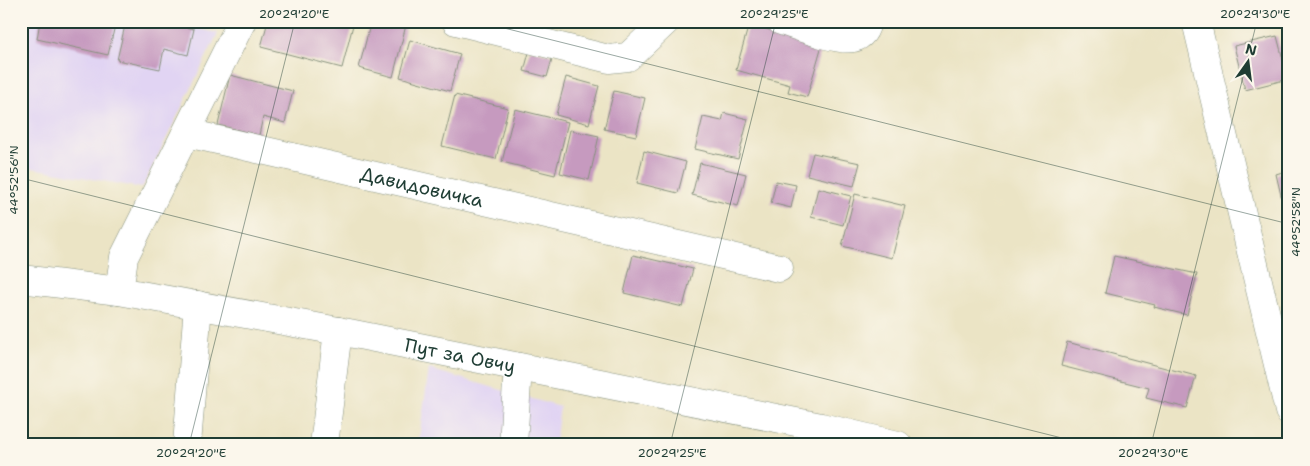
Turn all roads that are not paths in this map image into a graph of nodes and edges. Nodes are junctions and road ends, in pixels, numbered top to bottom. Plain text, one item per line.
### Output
1 (242, 21) edge
2 (456, 21) edge
3 (666, 21) edge
4 (781, 21) edge
5 (867, 21) edge
6 (1196, 21) edge
7 (187, 133) junction
8 (779, 268) dead end
9 (21, 279) edge
10 (119, 291) junction
11 (198, 305) junction
12 (338, 331) junction
13 (518, 367) junction
14 (1289, 411) edge
15 (187, 445) edge
16 (324, 445) edge
17 (513, 445) edge
18 (898, 445) edge

1 - 7 street
2 - 3 street
4 - 5 street
6 - 14 street
7 - 8 street, Давидовичка
7 - 10 street
9 - 10 street, Пут за Овчу
10 - 11 street, Пут за Овчу
11 - 12 street, Пут за Овчу
11 - 15 street
12 - 13 street, Пут за Овчу
12 - 16 street
13 - 17 street
13 - 18 street, Пут за Овчу

